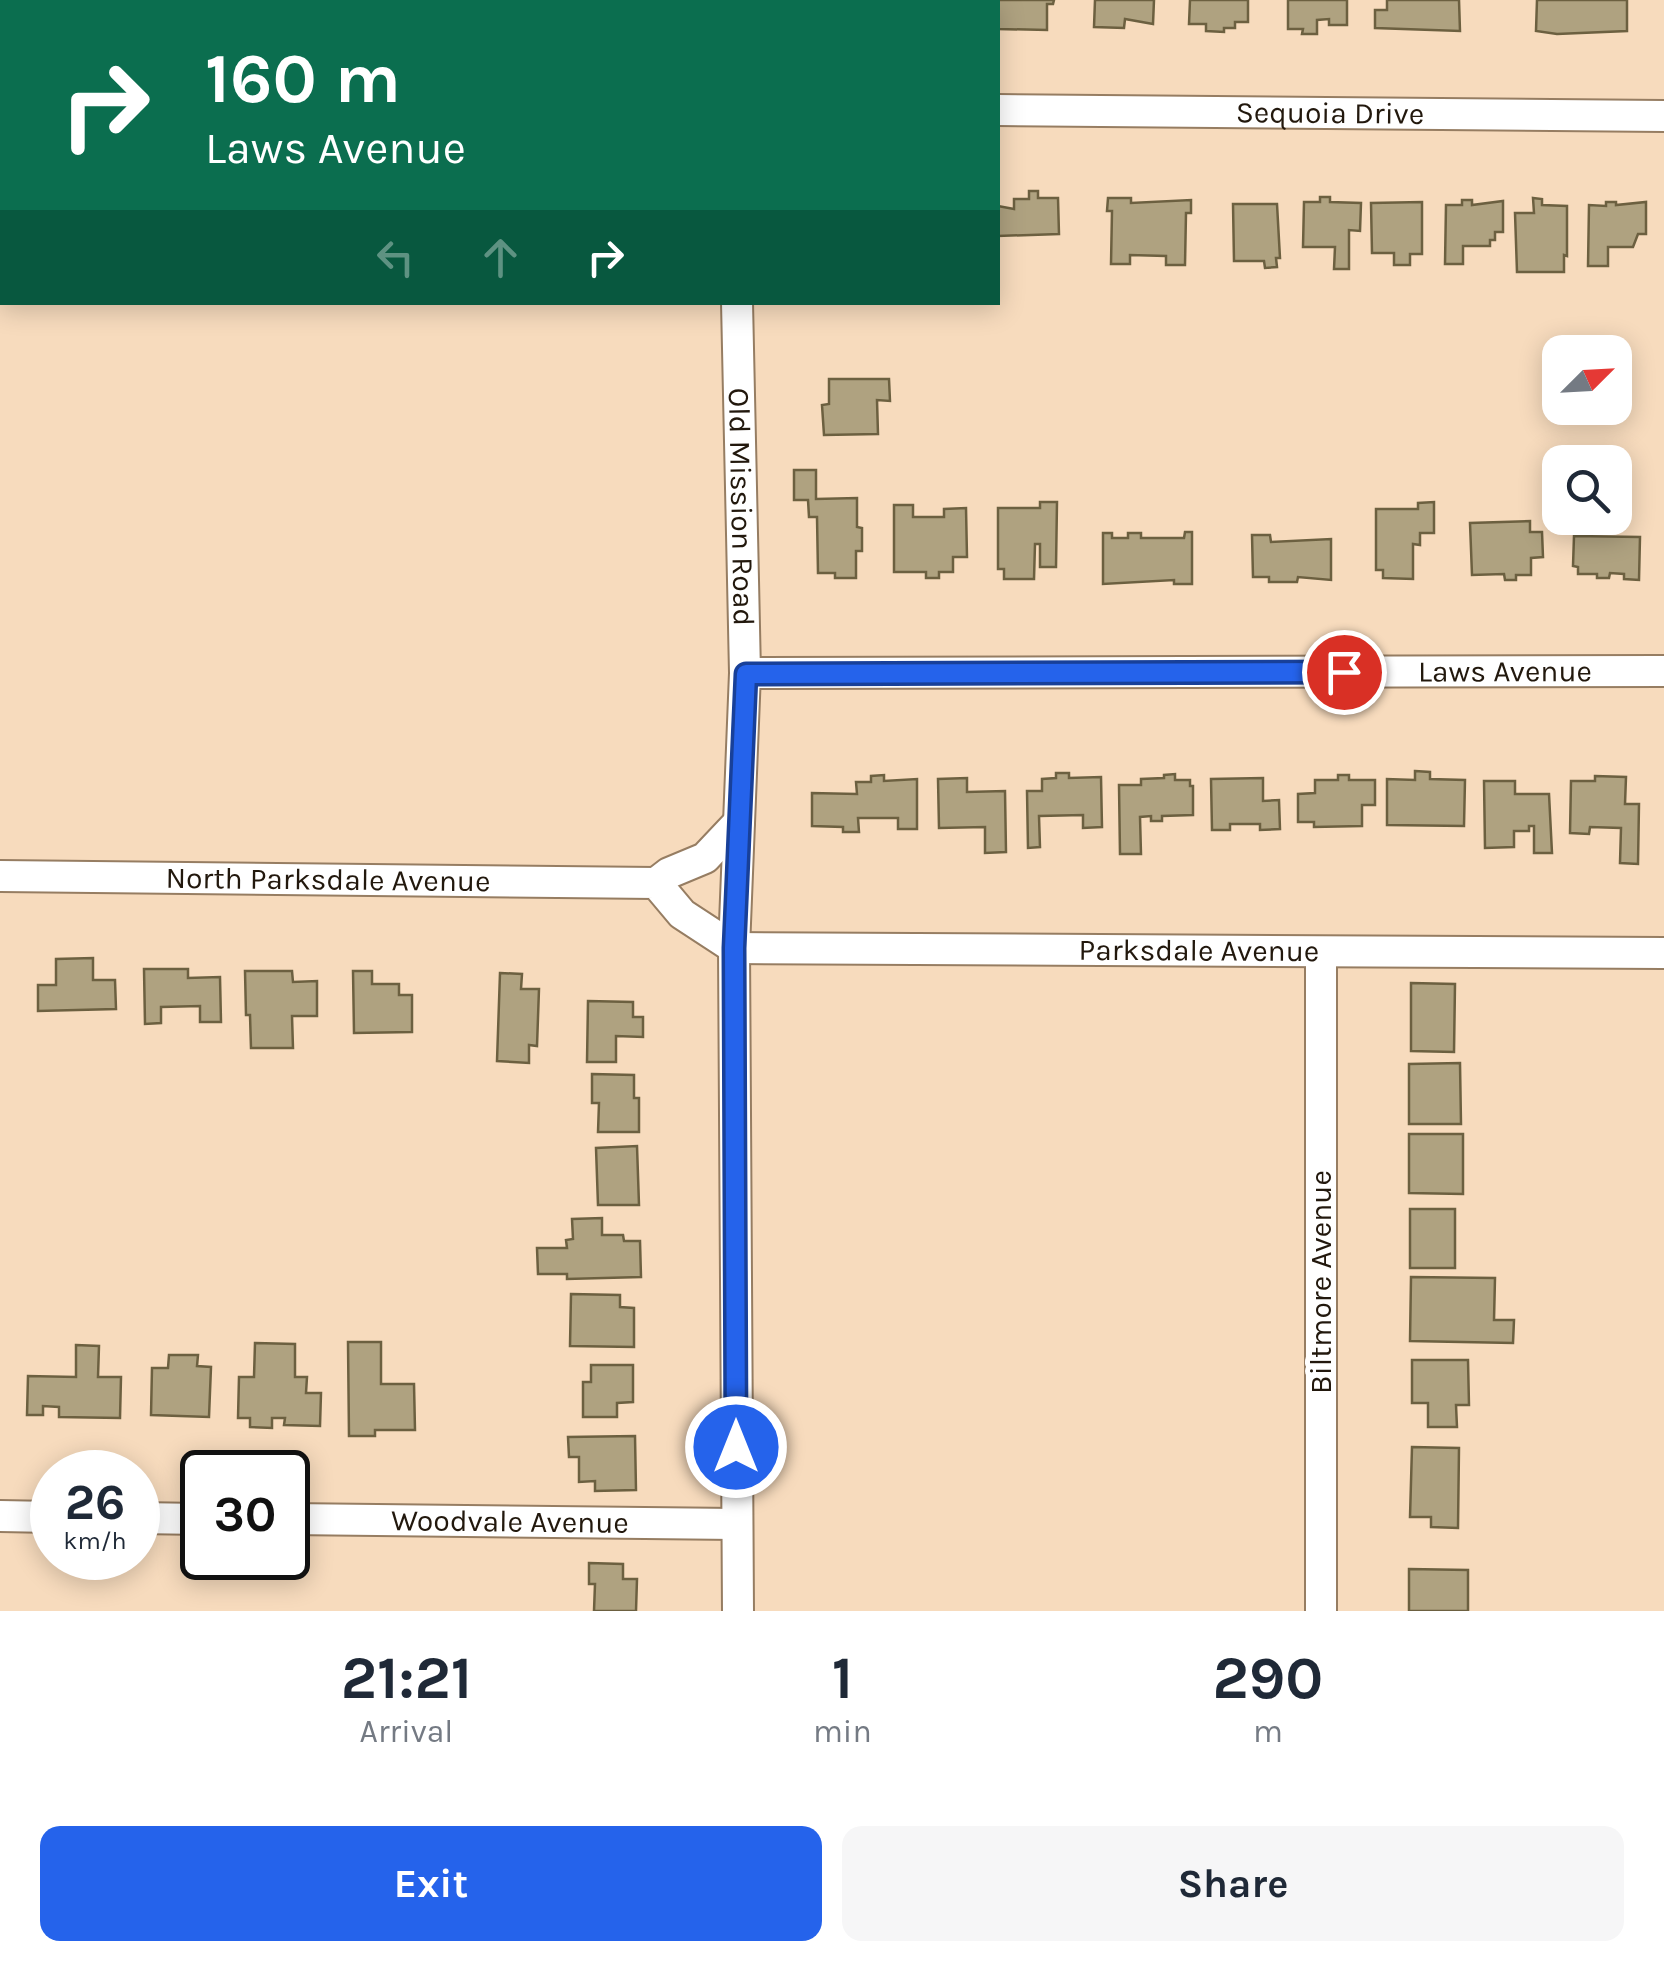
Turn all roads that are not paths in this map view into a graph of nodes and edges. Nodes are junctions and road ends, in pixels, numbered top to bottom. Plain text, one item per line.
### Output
1 (1000, 110) edge
2 (1664, 116) edge
3 (737, 305) edge
4 (1664, 671) edge
5 (746, 674) junction
6 (739, 822) junction
7 (0, 876) edge
8 (656, 883) junction
9 (734, 948) junction
10 (1321, 952) junction
11 (1664, 953) edge
12 (0, 1516) edge
13 (30, 1517) edge
14 (310, 1520) edge
15 (736, 1524) junction
16 (738, 1611) edge
17 (1322, 1611) edge

1 - 2 street, Sequoia Drive
3 - 5 street, Old Mission Road
4 - 5 street, Laws Avenue
5 - 6 street, Old Mission Road
6 - 8 street, North Parksdale Avenue
6 - 9 street, Old Mission Road
7 - 8 street, North Parksdale Avenue
8 - 9 street
9 - 10 street, Parksdale Avenue
9 - 15 street, Old Mission Road
10 - 11 street, Parksdale Avenue
10 - 17 street, Biltmore Avenue
12 - 13 street
14 - 15 street, Woodvale Avenue
15 - 16 street, Old Mission Road

